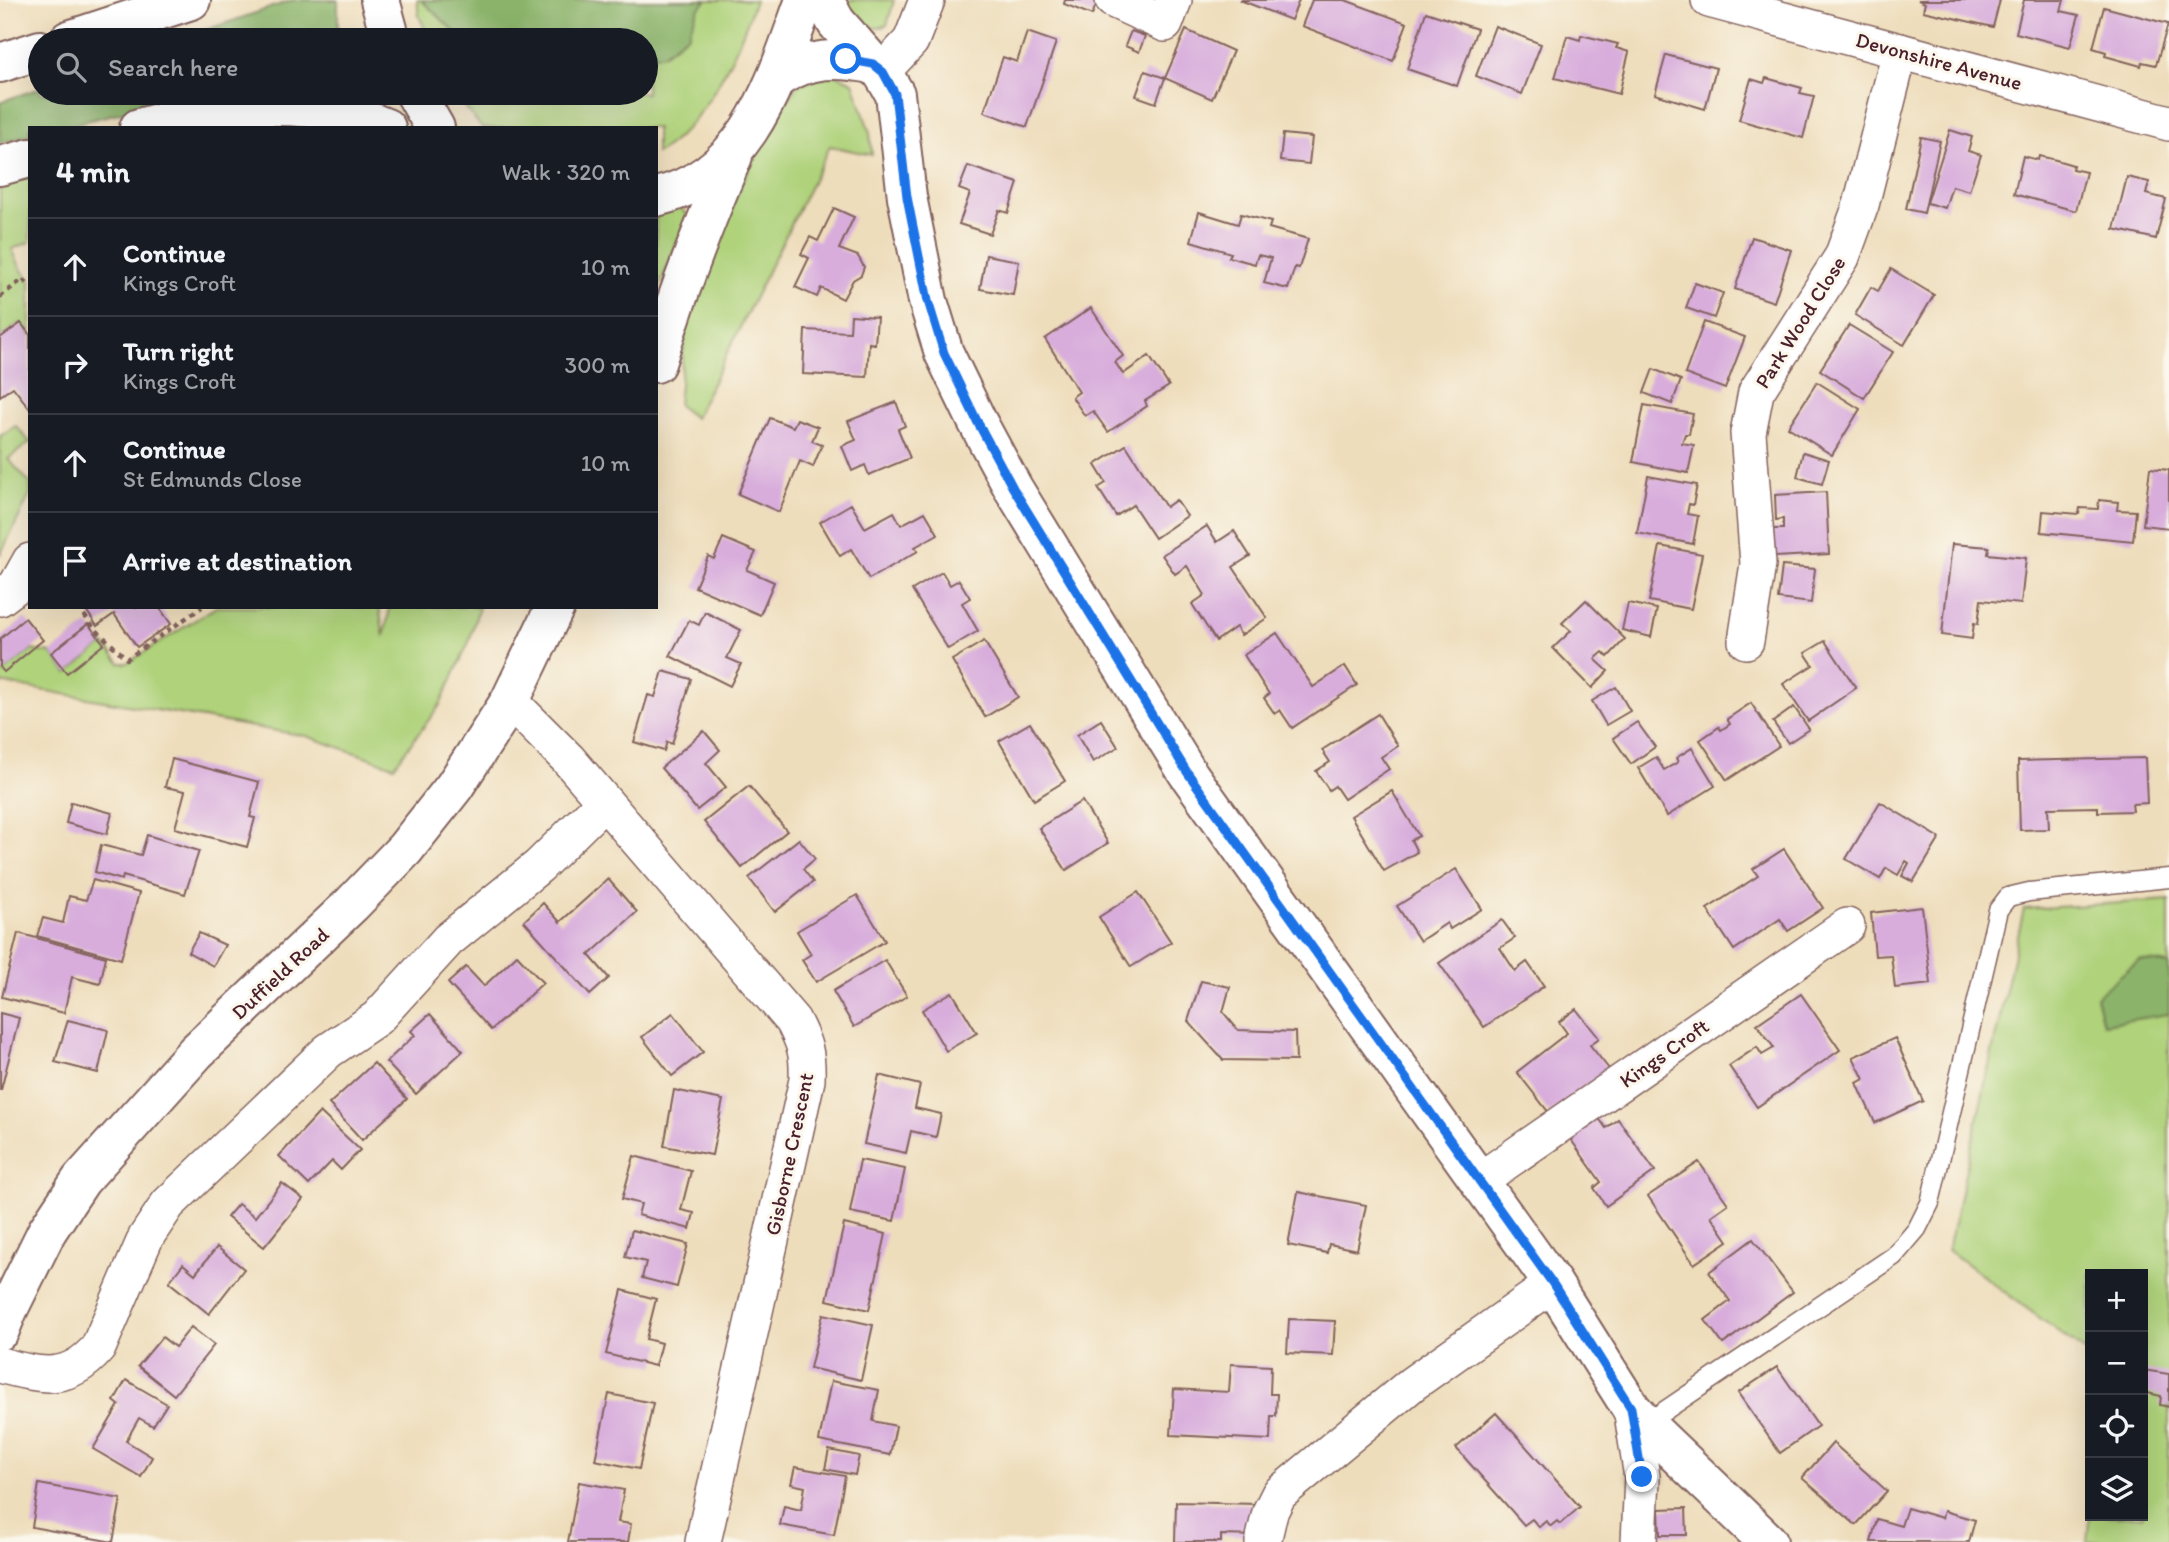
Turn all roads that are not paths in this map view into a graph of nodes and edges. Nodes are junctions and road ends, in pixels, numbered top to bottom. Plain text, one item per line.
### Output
1 (191, 0) edge
2 (380, 0) edge
3 (805, 0) edge
4 (824, 0) edge
5 (927, 0) edge
6 (1113, 0) edge
7 (1174, 0) edge
8 (1709, 0) edge
9 (106, 28) edge
10 (388, 28) edge
11 (1900, 51) junction
12 (28, 54) edge
13 (0, 63) edge
14 (878, 68) junction
15 (777, 78) junction
16 (258, 105) edge
17 (295, 105) edge
18 (422, 105) edge
19 (2169, 123) edge
20 (147, 126) edge
21 (382, 126) edge
22 (434, 126) edge
23 (736, 151) junction
24 (28, 159) edge
25 (0, 166) edge
26 (658, 196) edge
27 (658, 356) edge
28 (28, 565) edge
29 (0, 598) edge
30 (554, 609) edge
31 (1746, 641) dead end
32 (510, 701) junction
33 (604, 802) junction
34 (2169, 878) edge
35 (1847, 926) dead end
36 (1480, 1180) junction
37 (1553, 1284) junction
38 (0, 1330) edge
39 (0, 1364) edge
40 (1638, 1416) junction
41 (703, 1542) edge
42 (1263, 1542) edge
43 (1639, 1542) edge
44 (1768, 1542) edge

1 - 9 main road
2 - 10 main road
3 - 15 main road
4 - 14 main road
5 - 14 street
6 - 7 street
8 - 11 street, Devonshire Avenue
11 - 19 street, Devonshire Avenue
11 - 31 street, Park Wood Close
12 - 13 main road
14 - 15 main road
14 - 36 main road
15 - 23 main road
16 - 20 main road
17 - 21 main road
18 - 22 main road
23 - 26 main road
23 - 27 main road
24 - 25 main road
28 - 29 street
30 - 32 main road, Duffield Road
32 - 33 street, Gisborne Crescent
32 - 38 main road, Duffield Road
33 - 39 street
33 - 41 street, Gisborne Crescent
34 - 40 lane
35 - 36 street, Kings Croft
36 - 37 main road
37 - 40 main road
37 - 42 street
40 - 43 street
40 - 44 main road

